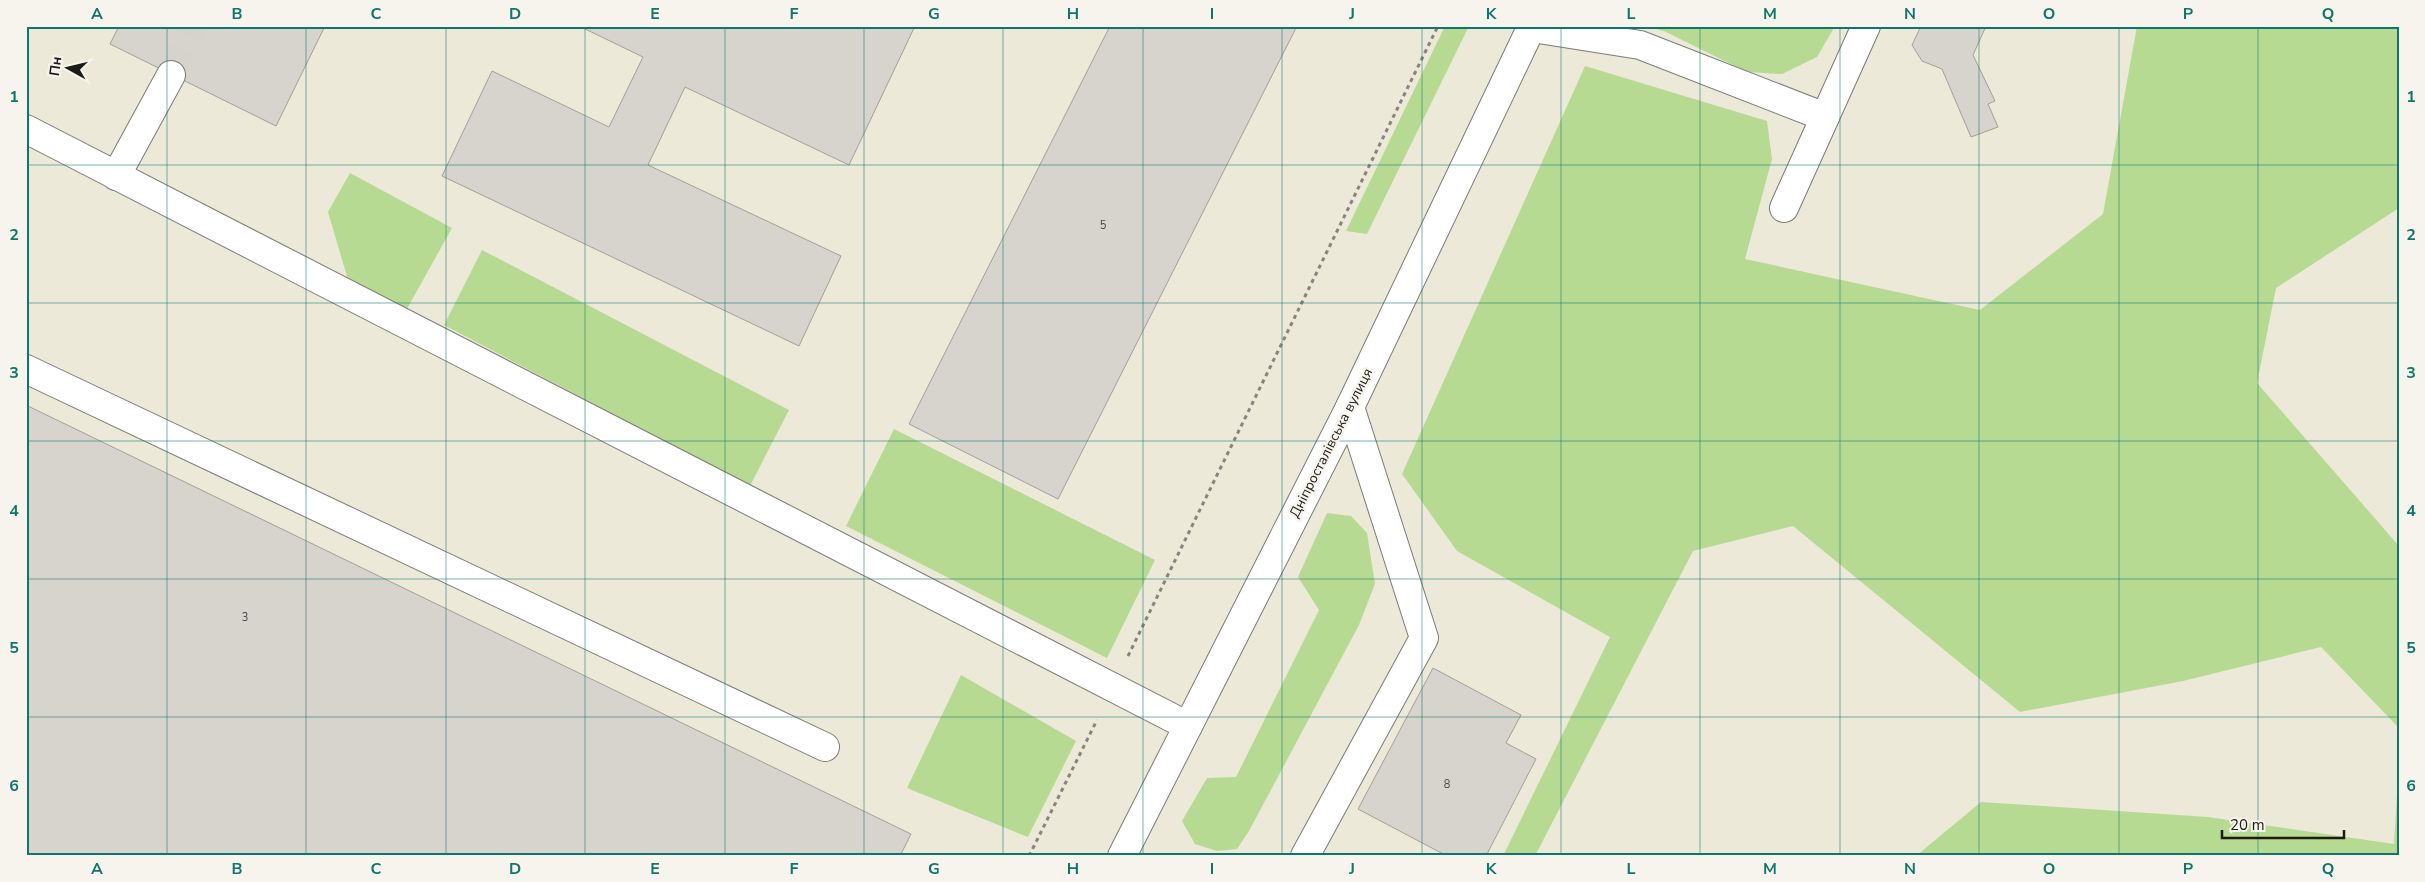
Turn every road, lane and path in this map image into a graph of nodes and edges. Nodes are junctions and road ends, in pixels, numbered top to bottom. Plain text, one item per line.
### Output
1 (1438, 26) edge
2 (1866, 26) edge
3 (1532, 27) edge
4 (171, 75) tunnel mouth
5 (1825, 117) junction
6 (26, 129) edge
7 (116, 176) junction
8 (1784, 208) dead end
9 (26, 369) edge
10 (1350, 407) junction
11 (1112, 689) junction
12 (1188, 726) junction
13 (825, 747) dead end
14 (1030, 856) edge
15 (1122, 856) edge
16 (1305, 856) edge

1 - 11 path
2 - 5 street
3 - 5 street
3 - 10 street, Дніпросталівська вулиця
4 - 7 street
5 - 8 street
6 - 7 street
7 - 11 street
9 - 13 street
10 - 12 street, Дніпросталівська вулиця
10 - 16 street
11 - 12 street
11 - 14 path
12 - 15 street, Дніпросталівська вулиця

